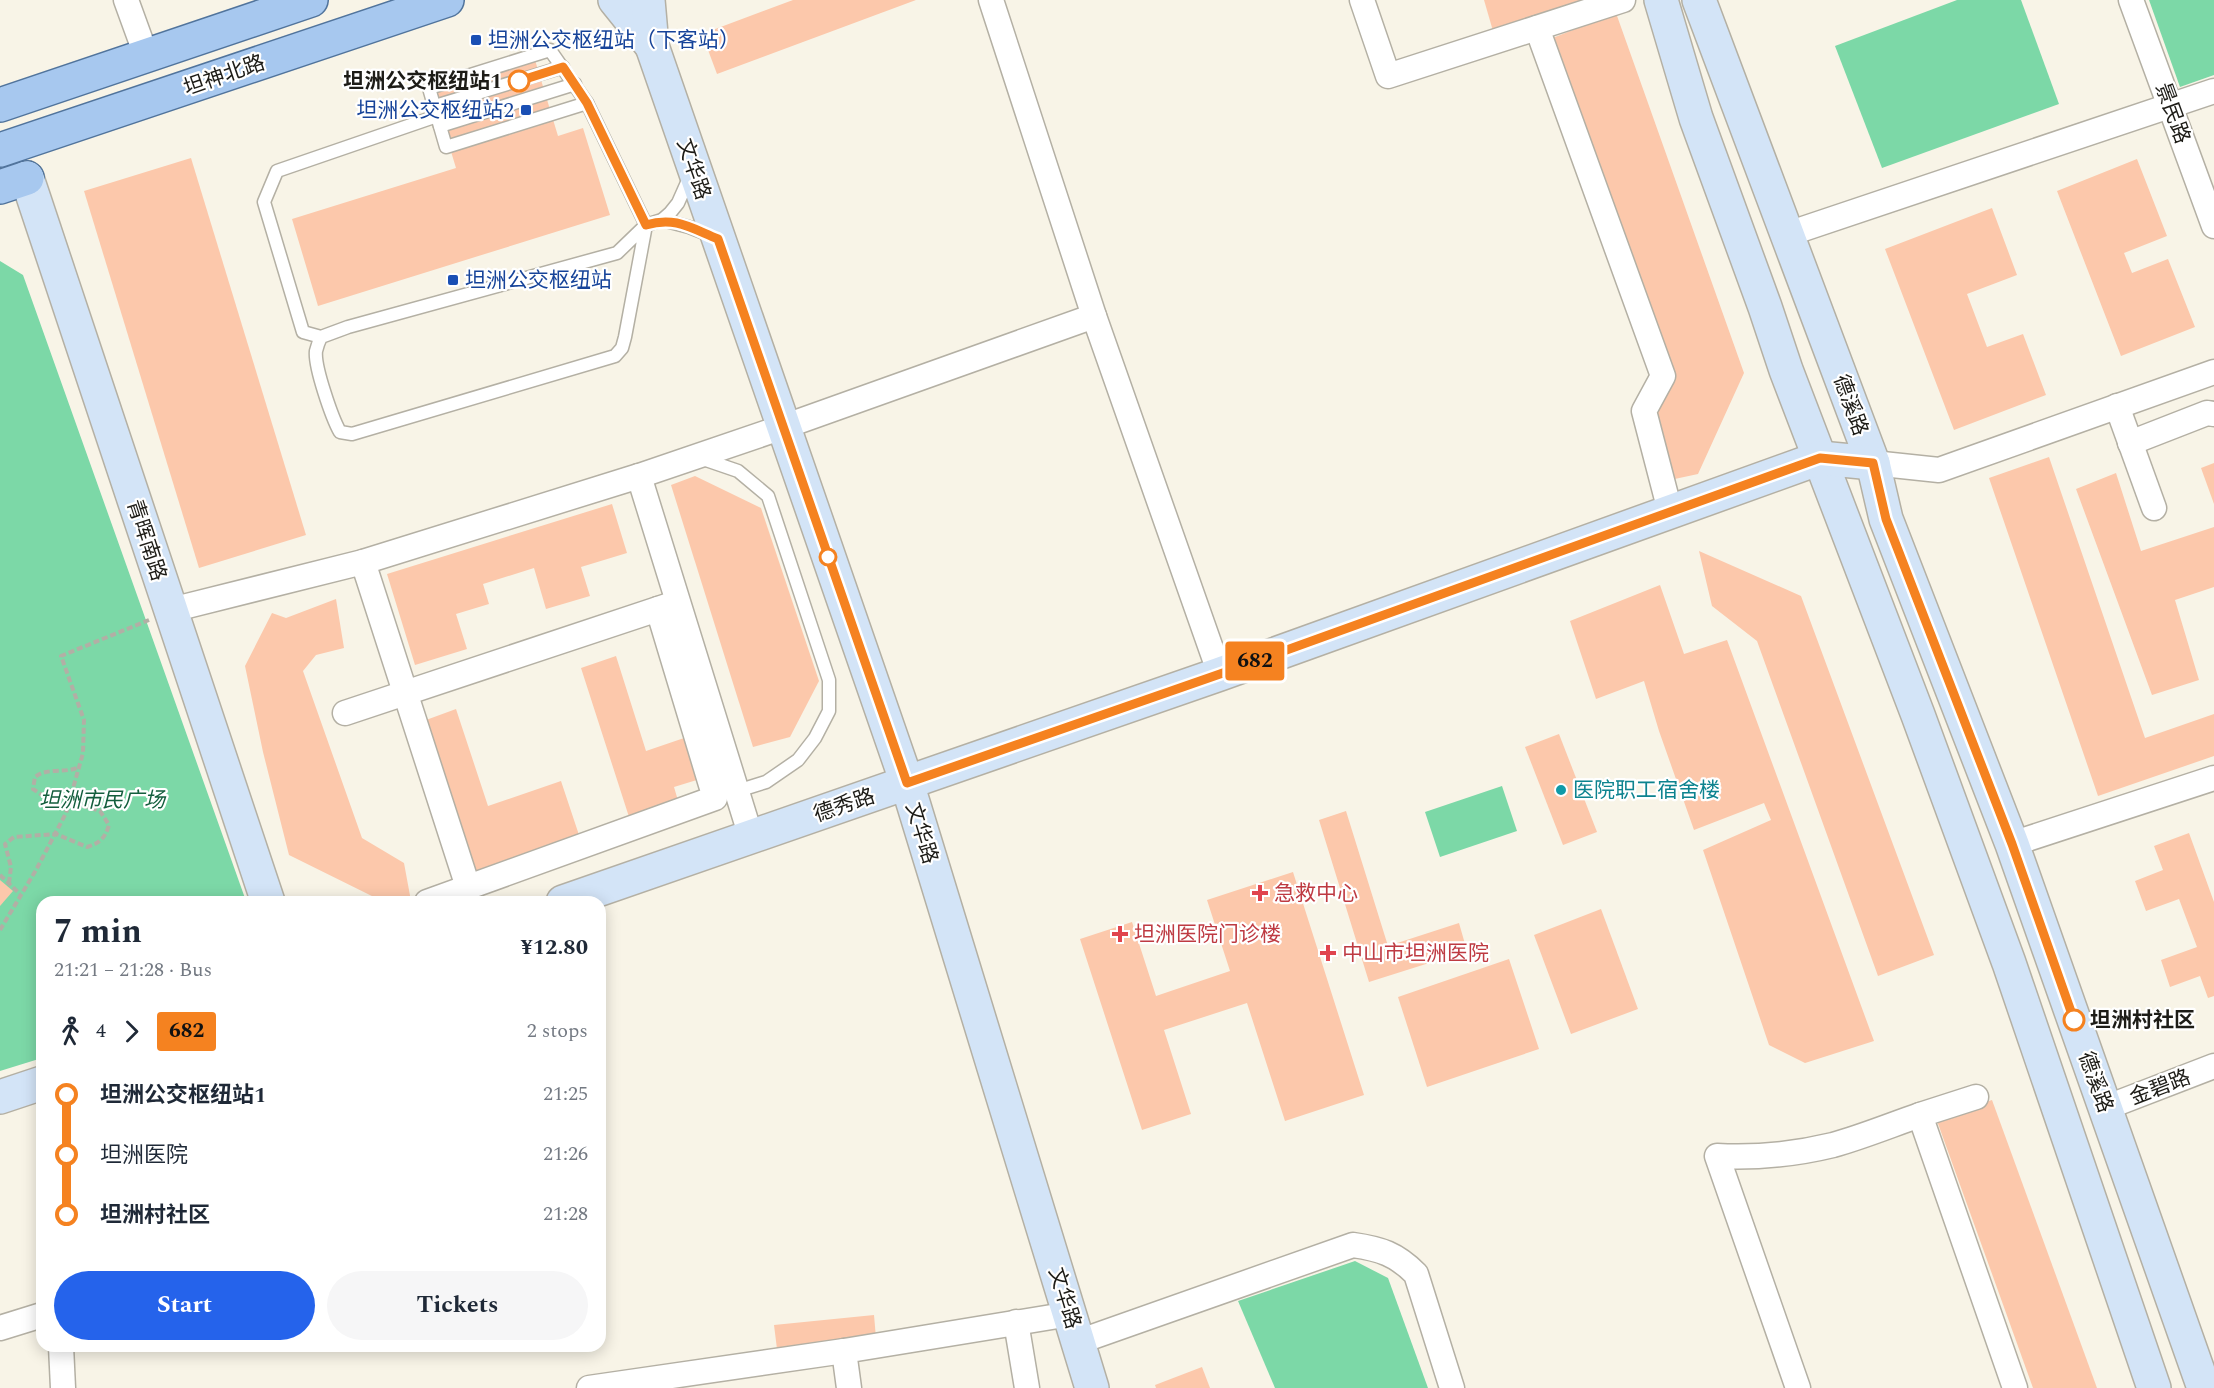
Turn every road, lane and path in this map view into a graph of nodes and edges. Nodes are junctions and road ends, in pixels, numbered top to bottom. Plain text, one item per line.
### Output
1 (126, 0) edge
2 (311, 0) edge
3 (447, 0) edge
4 (615, 0) edge
5 (648, 0) edge
6 (991, 0) edge
7 (1362, 0) edge
8 (1661, 0) edge
9 (1699, 0) edge
10 (2131, 0) edge
11 (1618, 1) edge
12 (1537, 28) junction
13 (652, 46) junction
14 (146, 55) junction
15 (563, 67) junction
16 (575, 84) junction
17 (2214, 91) edge
18 (2, 97) edge
19 (587, 103) junction
20 (2170, 107) junction
21 (438, 116) junction
22 (0, 150) edge
23 (693, 166) junction
24 (14, 183) edge
25 (662, 220) junction
26 (646, 225) junction
27 (2214, 226) edge
28 (1788, 234) junction
29 (718, 239) junction
30 (1094, 316) junction
31 (321, 337) junction
32 (2214, 372) edge
33 (2117, 406) junction
34 (2214, 414) edge
35 (783, 428) junction
36 (2130, 442) junction
37 (695, 457) junction
38 (1820, 458) junction
39 (1873, 463) junction
40 (639, 476) junction
41 (2154, 508) dead end
42 (1670, 511) junction
43 (363, 562) junction
44 (668, 606) junction
45 (171, 610) junction
46 (1220, 674) junction
47 (406, 693) junction
48 (345, 713) dead end
49 (79, 767) junction
50 (2214, 778) edge
51 (907, 783) junction
52 (726, 794) junction
53 (56, 834) junction
54 (751, 837) junction
55 (2012, 844) junction
56 (0, 875) edge
57 (9, 884) junction
58 (468, 887) junction
59 (20, 894) junction
60 (266, 896) edge
61 (443, 896) edge
62 (580, 896) edge
63 (0, 930) edge
64 (2214, 1066) edge
65 (36, 1085) edge
66 (1976, 1096) dead end
67 (0, 1097) edge
68 (2105, 1108) junction
69 (1920, 1115) junction
70 (36, 1317) edge
71 (1016, 1323) junction
72 (0, 1328) edge
73 (1074, 1328) junction
74 (844, 1351) junction
75 (61, 1352) edge
76 (63, 1388) edge
77 (589, 1388) edge
78 (849, 1388) edge
79 (1028, 1388) edge
80 (1092, 1388) edge
81 (1452, 1388) edge
82 (1798, 1388) edge
83 (2015, 1388) edge
84 (2154, 1388) edge
85 (2204, 1388) edge

1 - 14 street
2 - 14 main road, 坦神北路
3 - 22 main road, 坦神北路
4 - 13 street
5 - 13 street
6 - 30 street
7 - 12 street
8 - 38 street, 德溪路
9 - 28 street, 德溪路
10 - 20 street, 景民路
11 - 12 street
12 - 42 street
13 - 23 street, 文华路
14 - 18 main road, 坦神北路
15 - 16 lane
15 - 21 lane
15 - 21 lane
16 - 19 lane
16 - 21 lane
17 - 20 street
19 - 21 lane
19 - 26 lane
20 - 27 street, 景民路
20 - 28 street
21 - 31 lane
23 - 25 lane
23 - 29 street, 文华路
24 - 45 street, 青晖南路
25 - 26 lane
25 - 29 lane
26 - 31 lane
26 - 31 lane
28 - 39 street, 德溪路
29 - 35 street, 文华路
30 - 35 street
30 - 46 street
32 - 33 street
33 - 36 street
33 - 39 street
34 - 36 street
35 - 37 street
35 - 51 street, 文华路
36 - 41 street
37 - 40 street
37 - 52 lane
38 - 39 street, 德秀路
38 - 42 street, 德秀路
38 - 84 street, 德溪路
39 - 55 street, 德溪路
40 - 43 street
40 - 44 street
42 - 46 street, 德秀路
43 - 45 street
43 - 47 street
44 - 47 street
44 - 52 street
45 - 49 path
45 - 60 street, 青晖南路
46 - 51 street, 德秀路
47 - 48 street
47 - 58 street
49 - 53 path
49 - 53 path
50 - 55 street
51 - 54 street, 德秀路
51 - 73 street, 文华路
52 - 54 street
52 - 58 street
53 - 57 path
53 - 59 path
54 - 62 street, 德秀路
55 - 68 street, 德溪路
56 - 57 path
57 - 59 path
58 - 61 street
59 - 63 path
64 - 68 street, 金碧路
65 - 67 street
66 - 69 street
68 - 85 street, 德溪路
69 - 82 street
69 - 83 street
70 - 72 street
71 - 73 street
71 - 74 street
71 - 79 street
73 - 80 street, 文华路
73 - 81 street
74 - 77 street
74 - 78 street
75 - 76 street

